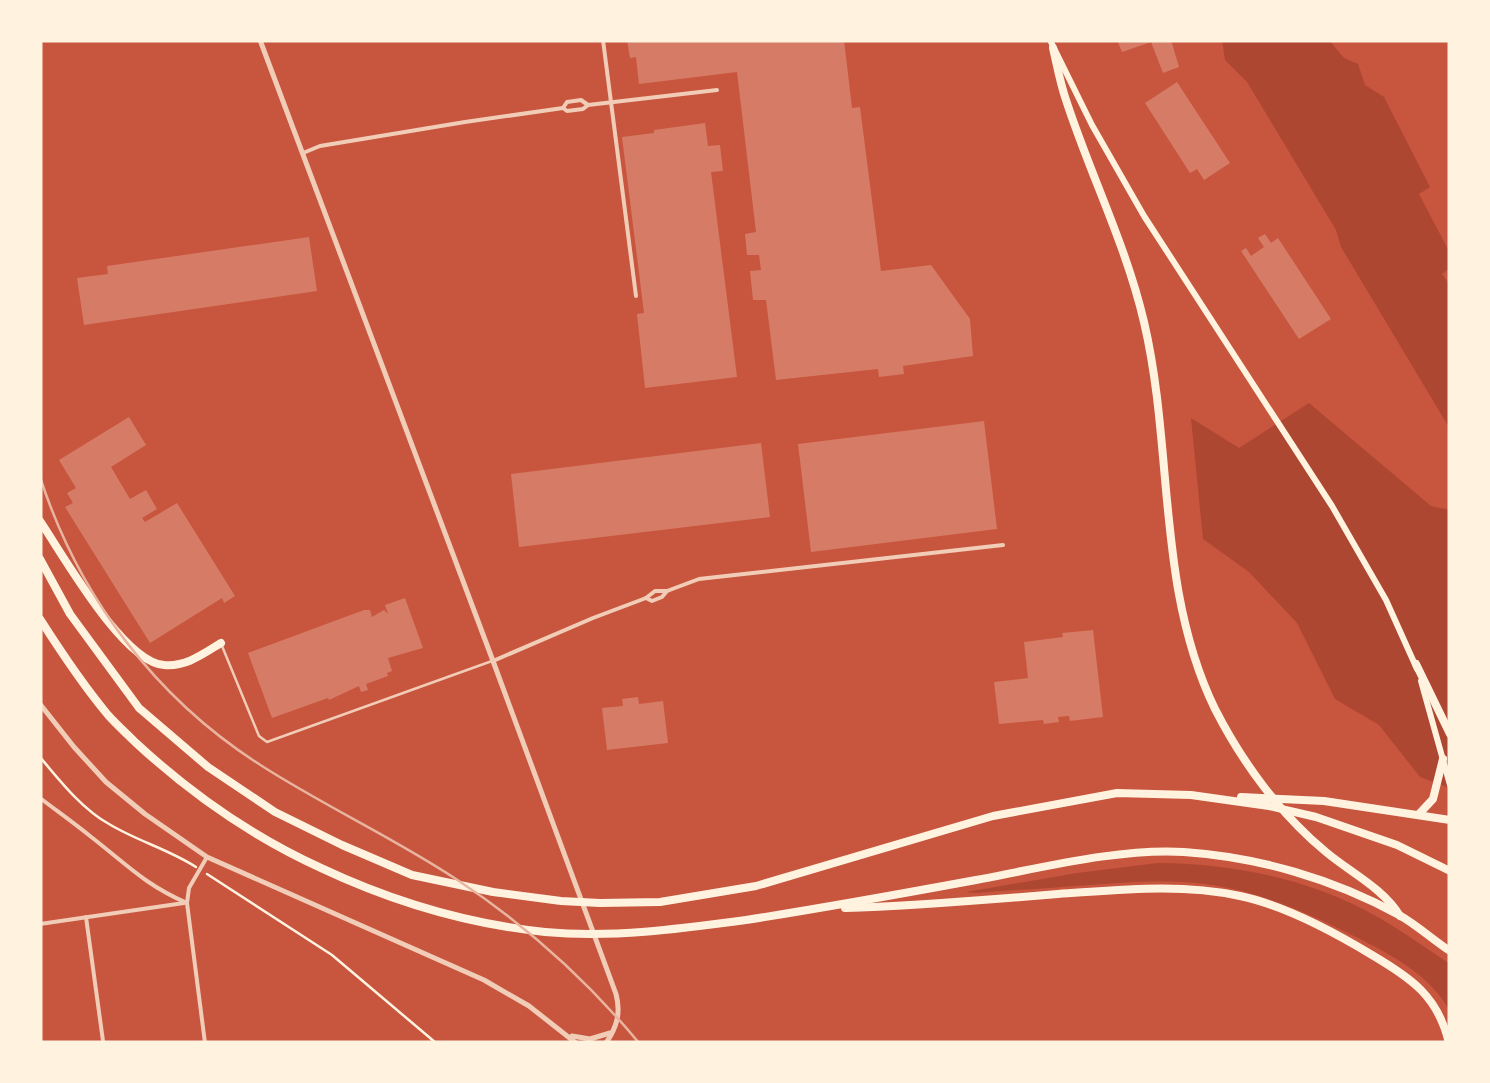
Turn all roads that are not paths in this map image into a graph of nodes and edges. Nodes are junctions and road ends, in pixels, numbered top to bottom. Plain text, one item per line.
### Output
1 (260, 40) edge
2 (604, 40) edge
3 (1052, 44) edge
4 (717, 90) dead end
5 (611, 102) junction
6 (588, 105) junction
7 (562, 108) junction
8 (302, 154) junction
9 (636, 296) dead end
10 (40, 521) edge
11 (1004, 545) dead end
12 (40, 559) edge
13 (40, 620) edge
14 (221, 643) joint
15 (494, 661) junction
16 (1416, 664) junction
17 (40, 704) edge
18 (1450, 734) edge
19 (1443, 759) junction
20 (1450, 786) edge
21 (1191, 795) junction
22 (40, 798) edge
23 (1418, 814) junction
24 (1450, 820) edge
25 (207, 857) junction
26 (1449, 870) edge
27 (187, 903) junction
28 (816, 910) junction
29 (1400, 916) junction
30 (86, 917) junction
31 (40, 924) edge
32 (1448, 950) edge
33 (613, 1032) junction
34 (567, 1035) junction
35 (103, 1041) edge
36 (205, 1043) edge
37 (576, 1043) edge
38 (606, 1043) edge
39 (616, 1043) edge
40 (1449, 1043) edge

1 - 8 street
2 - 5 street
3 - 16 main road
3 - 29 highway
4 - 5 street
5 - 6 street
5 - 9 street
6 - 7 street
6 - 7 street
7 - 8 street
8 - 15 street
10 - 14 highway
11 - 15 street
12 - 21 highway
13 - 28 highway
14 - 15 lane
15 - 33 street
16 - 18 highway
16 - 19 main road
17 - 25 street
19 - 20 main road
19 - 23 highway
21 - 23 highway
21 - 26 highway
22 - 27 street
23 - 24 highway
25 - 27 street
25 - 34 street
27 - 30 street
27 - 36 street
28 - 29 highway
28 - 40 highway
29 - 32 highway
30 - 31 street
30 - 35 street
33 - 34 street
33 - 38 street
33 - 39 street
34 - 37 street

